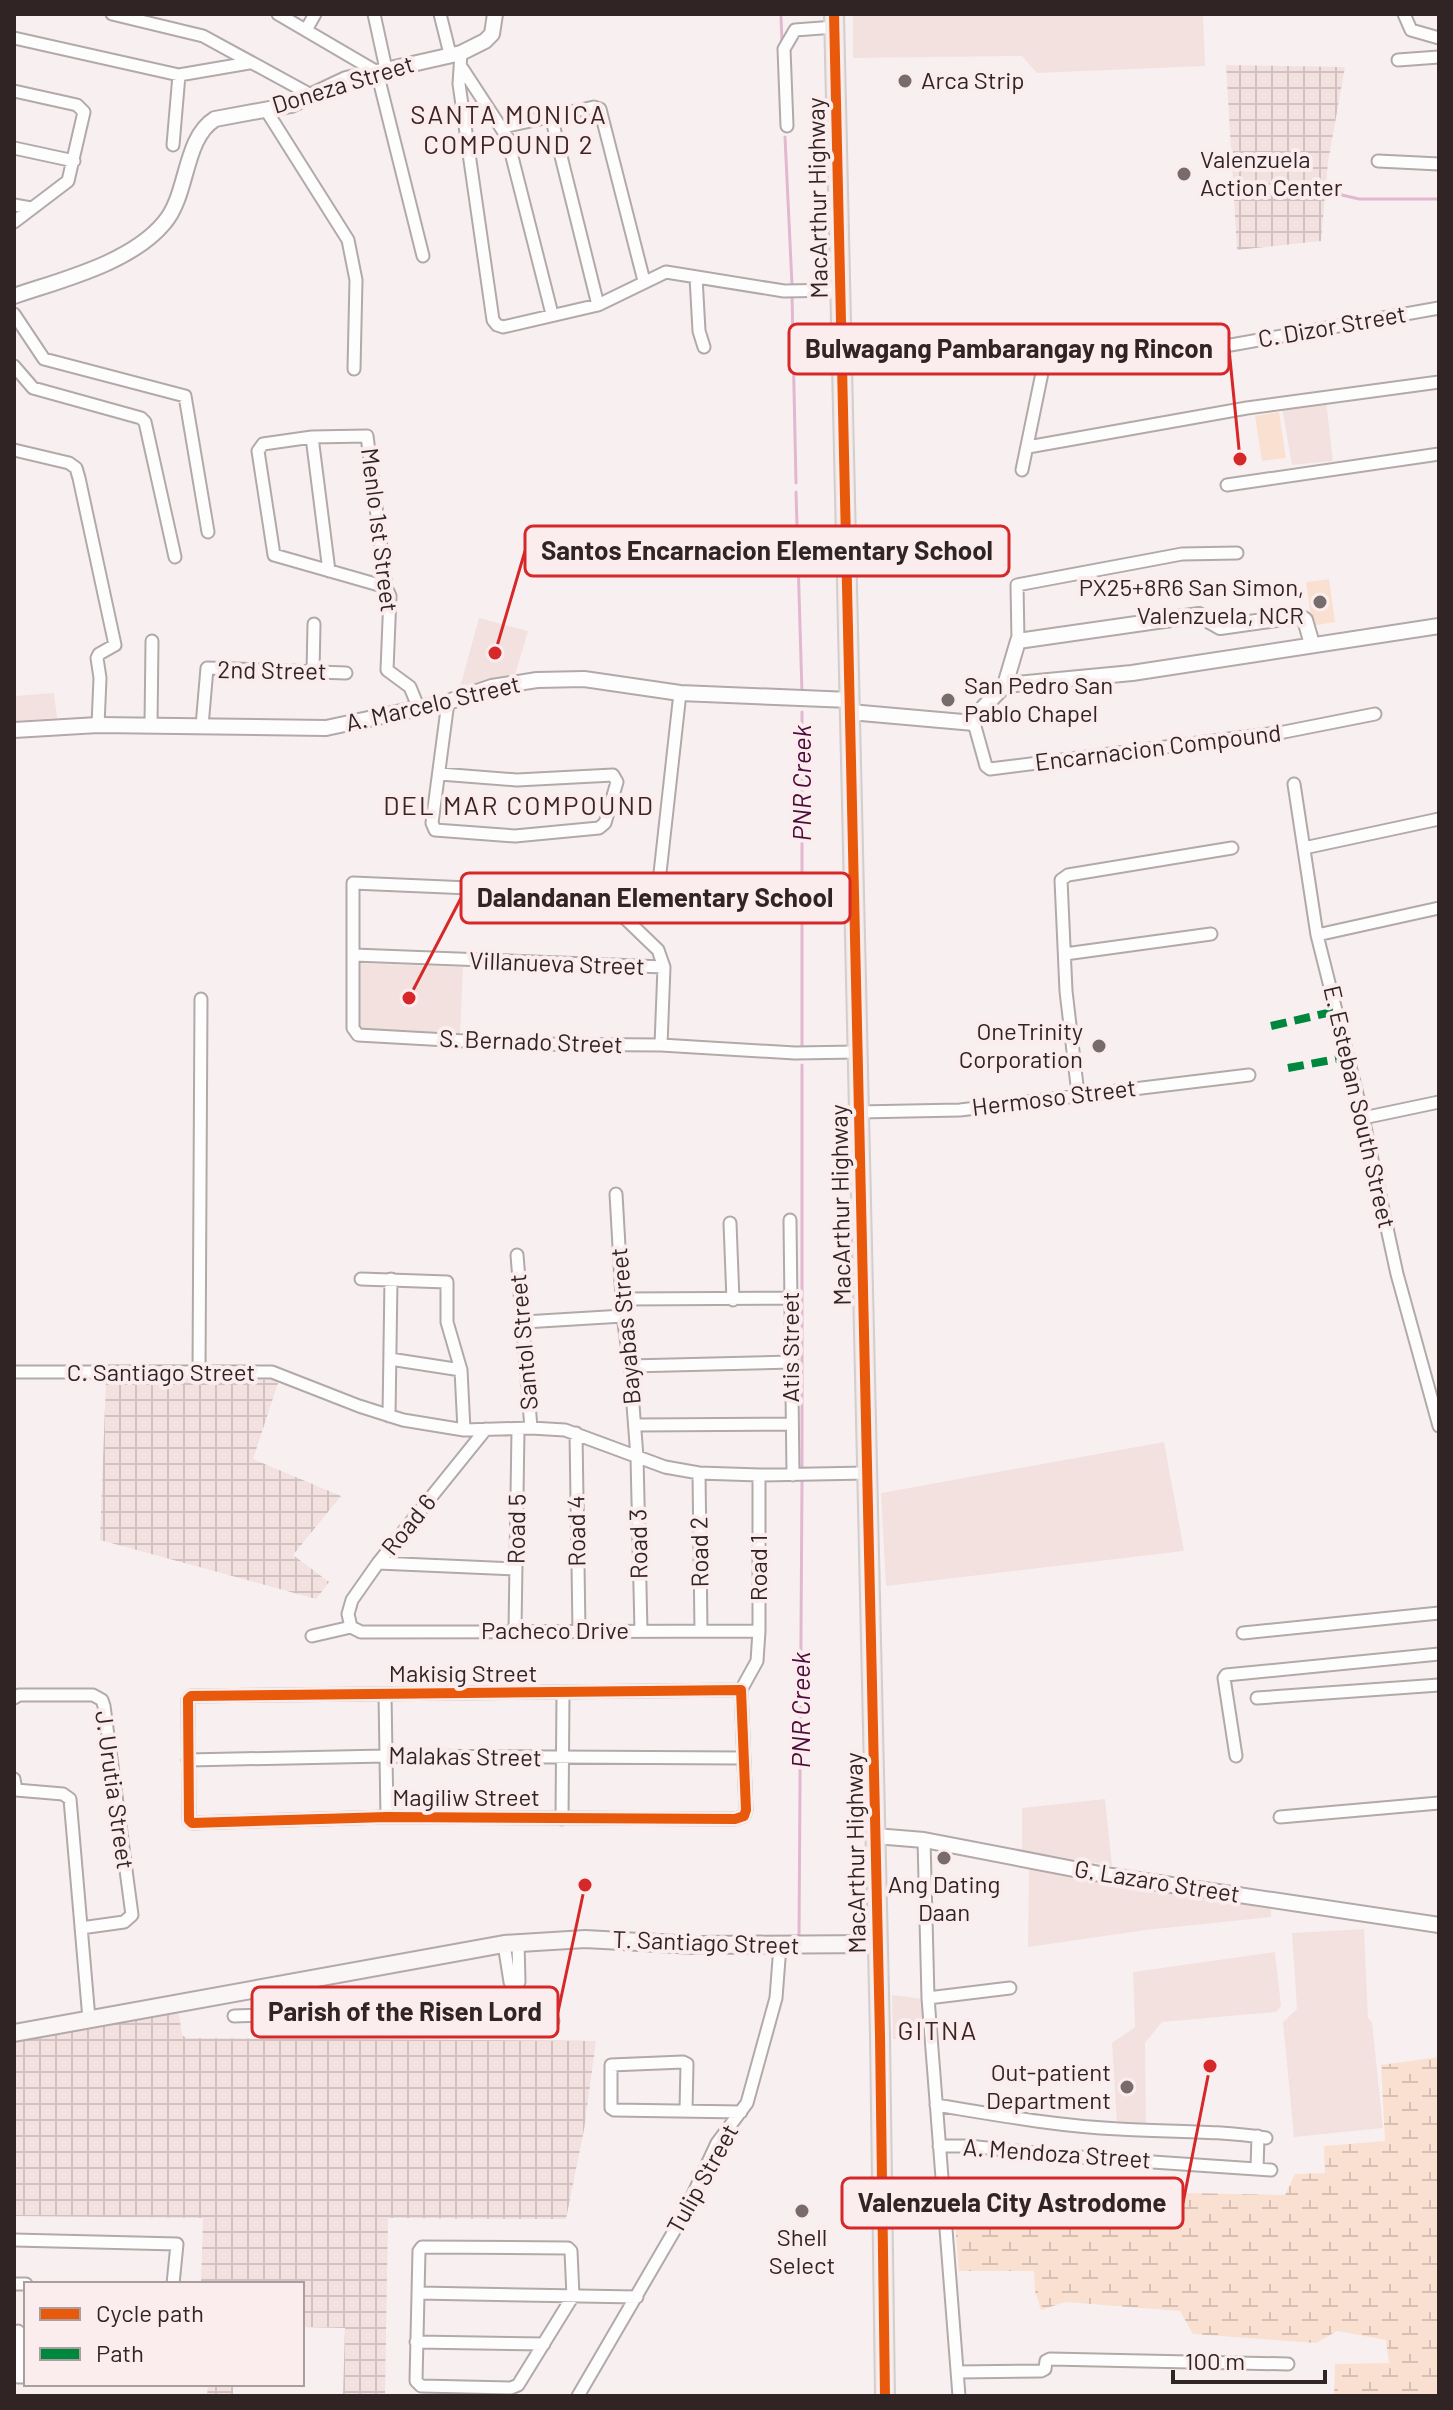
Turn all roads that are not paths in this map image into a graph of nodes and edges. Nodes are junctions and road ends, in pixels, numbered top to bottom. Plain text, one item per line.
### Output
1 (112, 14) edge
2 (278, 14) edge
3 (315, 14) edge
4 (374, 14) edge
5 (440, 14) edge
6 (495, 14) edge
7 (1404, 14) edge
8 (834, 20) edge
9 (306, 30) junction
10 (14, 38) edge
11 (1439, 38) edge
12 (456, 53) junction
13 (1439, 57) edge
14 (1398, 60) dead end
15 (249, 63) junction
16 (462, 68) junction
17 (381, 70) junction
18 (179, 75) junction
19 (14, 91) edge
20 (313, 96) junction
21 (266, 110) junction
22 (551, 116) junction
23 (787, 126) dead end
24 (503, 127) junction
25 (173, 145) dead end
26 (14, 148) edge
27 (74, 161) junction
28 (1378, 161) dead end
29 (1439, 164) edge
30 (14, 205) edge
31 (31, 208) junction
32 (14, 222) edge
33 (423, 256) dead end
34 (696, 277) junction
35 (644, 281) junction
36 (841, 290) junction
37 (14, 296) edge
38 (598, 305) junction
39 (1439, 308) edge
40 (14, 314) edge
41 (552, 314) junction
42 (704, 347) dead end
43 (14, 366) edge
44 (354, 369) dead end
45 (1439, 382) edge
46 (312, 437) junction
47 (1028, 447) junction
48 (14, 450) edge
49 (1439, 454) edge
50 (1022, 470) dead end
51 (1227, 485) dead end
52 (208, 532) dead end
53 (1237, 553) dead end
54 (175, 557) dead end
55 (329, 571) junction
56 (386, 587) junction
57 (314, 624) dead end
58 (1439, 626) edge
59 (152, 641) dead end
60 (1018, 641) junction
61 (1312, 644) junction
62 (313, 672) junction
63 (346, 673) dead end
64 (1005, 685) junction
65 (680, 693) junction
66 (448, 702) junction
67 (850, 706) junction
68 (419, 709) junction
69 (1375, 714) dead end
70 (974, 723) junction
71 (98, 725) junction
72 (151, 725) junction
73 (202, 726) junction
74 (14, 730) edge
75 (440, 774) junction
76 (1294, 784) dead end
77 (1439, 819) edge
78 (1232, 848) dead end
79 (1304, 848) junction
80 (659, 882) dead end
81 (1439, 908) edge
82 (1211, 934) dead end
83 (1317, 935) junction
84 (1065, 954) junction
85 (354, 955) junction
86 (664, 967) junction
87 (201, 999) dead end
88 (661, 1045) junction
89 (857, 1052) junction
90 (1249, 1075) dead end
91 (1078, 1094) junction
92 (1439, 1102) edge
93 (858, 1112) junction
94 (1363, 1118) junction
95 (616, 1194) dead end
96 (790, 1220) dead end
97 (730, 1223) dead end
98 (517, 1255) dead end
99 (361, 1279) dead end
100 (391, 1279) junction
101 (791, 1298) junction
102 (623, 1299) junction
103 (733, 1300) junction
104 (623, 1316) junction
105 (524, 1322) junction
106 (390, 1359) junction
107 (792, 1362) junction
108 (630, 1366) junction
109 (461, 1370) junction
110 (14, 1372) edge
111 (199, 1373) junction
112 (389, 1416) junction
113 (792, 1424) junction
114 (635, 1425) junction
115 (1439, 1426) edge
116 (531, 1428) junction
117 (486, 1429) junction
118 (518, 1429) junction
119 (464, 1430) junction
120 (576, 1433) junction
121 (637, 1457) junction
122 (699, 1473) junction
123 (867, 1473) junction
124 (759, 1475) junction
125 (793, 1475) junction
126 (378, 1563) junction
127 (516, 1569) junction
128 (1439, 1613) edge
129 (351, 1627) junction
130 (515, 1630) junction
131 (579, 1630) junction
132 (641, 1631) junction
133 (701, 1631) junction
134 (759, 1631) junction
135 (1243, 1633) dead end
136 (312, 1636) dead end
137 (1439, 1654) edge
138 (1439, 1685) edge
139 (741, 1690) junction
140 (563, 1693) junction
141 (385, 1694) junction
142 (14, 1698) edge
143 (1257, 1698) dead end
144 (385, 1756) junction
145 (1236, 1756) dead end
146 (562, 1758) junction
147 (743, 1758) junction
148 (188, 1760) junction
149 (14, 1779) edge
150 (1439, 1803) edge
151 (387, 1817) junction
152 (1280, 1817) dead end
153 (562, 1819) junction
154 (875, 1836) junction
155 (924, 1840) junction
156 (1439, 1925) edge
157 (81, 1928) junction
158 (511, 1944) junction
159 (878, 1944) junction
160 (780, 1946) junction
161 (290, 1983) junction
162 (1010, 1988) dead end
163 (928, 1998) junction
164 (295, 2014) junction
165 (234, 2016) dead end
166 (89, 2019) junction
167 (514, 2019) junction
168 (553, 2021) dead end
169 (14, 2033) edge
170 (936, 2105) junction
171 (686, 2110) junction
172 (741, 2112) junction
173 (939, 2146) junction
174 (1257, 2169) junction
175 (1271, 2170) dead end
176 (14, 2240) edge
177 (173, 2282) edge
178 (418, 2293) junction
179 (573, 2296) junction
180 (637, 2297) junction
181 (19, 2331) edge
182 (416, 2342) junction
183 (544, 2344) junction
184 (1288, 2364) dead end
185 (957, 2372) junction
186 (24, 2377) edge
187 (578, 2396) edge
188 (885, 2396) edge
189 (959, 2396) edge

1 - 15 street
2 - 9 street
3 - 9 street
4 - 17 street
5 - 12 street
6 - 12 street, Doneza Street
7 - 11 street
8 - 23 street
8 - 36 highway, MacArthur Highway
9 - 17 street
10 - 18 street
12 - 16 street
12 - 17 street, Doneza Street
13 - 14 street
15 - 18 street
15 - 20 street
16 - 24 street
16 - 41 street
17 - 20 street, Doneza Street
17 - 33 street
18 - 25 street
19 - 27 street
20 - 21 street, Doneza Street
21 - 37 street, Doneza Street
21 - 44 street
22 - 24 street
22 - 35 street
22 - 38 street
24 - 41 street
26 - 27 street
27 - 31 street
28 - 29 street
30 - 31 street
31 - 32 street
34 - 35 street
34 - 36 street
34 - 42 street
35 - 38 street
36 - 67 highway, MacArthur Highway
38 - 41 street
39 - 47 street, C. Dizor Street
40 - 52 street
43 - 54 street
45 - 47 street
46 - 55 street
46 - 55 street
46 - 56 street, Menlo 1st Street
47 - 50 street, C. Dizor Street
48 - 71 street
49 - 51 street
53 - 60 street
55 - 56 street
56 - 68 street, Menlo 1st Street
57 - 62 street
58 - 61 street
59 - 72 street
60 - 61 street
60 - 64 street
61 - 64 street
62 - 63 street, 2nd Street
62 - 73 street, 2nd Street
64 - 70 street
65 - 66 street, A. Marcelo Street
65 - 67 street, A. Marcelo Street
65 - 80 street
66 - 68 street, A. Marcelo Street
66 - 75 street
67 - 70 street, A. Marcelo Street
67 - 89 highway, MacArthur Highway
68 - 73 street, A. Marcelo Street
69 - 70 street, Encarnacion Compound
71 - 72 street, A. Marcelo Street
71 - 74 street, A. Marcelo Street
72 - 73 street, A. Marcelo Street
75 - 75 street
76 - 79 street, E. Esteban South Street
77 - 79 street
78 - 84 street
79 - 83 street, E. Esteban South Street
81 - 83 street
82 - 84 street
83 - 94 street, E. Esteban South Street
84 - 91 street
85 - 86 street, Villanueva Street
85 - 86 street, S. Bernado Street
85 - 88 street, S. Bernado Street
86 - 88 street
87 - 111 street
88 - 89 street, S. Bernado Street
89 - 93 highway, MacArthur Highway
90 - 91 street, Hermoso Street
91 - 93 street, Hermoso Street
92 - 94 street
93 - 123 highway, MacArthur Highway
94 - 115 street, E. Esteban South Street
95 - 102 street, Bayabas Street
96 - 101 street, Atis Street
97 - 103 street
98 - 105 street, Santol Street
99 - 100 street
100 - 106 street
100 - 109 street
101 - 103 street
101 - 107 street, Atis Street
102 - 103 street
102 - 104 street, Bayabas Street
104 - 105 street
104 - 108 street, Bayabas Street
105 - 116 street, Santol Street
106 - 109 street
106 - 112 street
107 - 108 street
107 - 113 street, Atis Street
108 - 114 street, Bayabas Street
109 - 119 street
110 - 111 street, C. Santiago Street
111 - 112 street, C. Santiago Street
112 - 119 street, C. Santiago Street
113 - 114 street
113 - 125 street, Atis Street
114 - 121 street, Bayabas Street
116 - 118 street, C. Santiago Street
116 - 120 street, C. Santiago Street
117 - 118 street, C. Santiago Street
117 - 119 street, C. Santiago Street
117 - 126 street, Road 6
118 - 127 street, Road 5
120 - 121 street, C. Santiago Street
120 - 131 street, Road 4
121 - 122 street, C. Santiago Street
121 - 132 street, Road 3
122 - 124 street, C. Santiago Street
122 - 133 street, Road 2
123 - 125 street, C. Santiago Street
123 - 154 highway, MacArthur Highway
124 - 125 street, C. Santiago Street
124 - 134 street, Road 1
126 - 127 street
126 - 129 street, Road 6
127 - 130 street, Road 5
128 - 135 street
129 - 130 street, Pacheco Drive
129 - 136 street, Pacheco Drive
130 - 131 street, Pacheco Drive
131 - 132 street, Pacheco Drive
132 - 133 street, Pacheco Drive
133 - 134 street, Pacheco Drive
134 - 139 street, Road 1
137 - 145 street
138 - 143 street
139 - 140 street, Makisig Street
139 - 147 street
140 - 141 street, Makisig Street
140 - 146 street
141 - 144 street
141 - 148 street, Makisig Street
142 - 157 street, J. Urutia Street
144 - 146 street, Malakas Street
144 - 148 street, Malakas Street
144 - 151 street
146 - 147 street, Malakas Street
146 - 153 street
147 - 153 street, Magiliw Street
148 - 151 street, Magiliw Street
149 - 157 street
150 - 152 street
151 - 153 street, Magiliw Street
154 - 155 street, G. Lazaro Street
154 - 159 highway, MacArthur Highway
155 - 156 street, G. Lazaro Street
155 - 163 street
157 - 166 street
158 - 160 main road, T. Santiago Street
158 - 161 main road, T. Santiago Street
158 - 167 street
159 - 160 main road, T. Santiago Street
159 - 188 highway, MacArthur Highway
160 - 172 street, Tulip Street
161 - 164 street
161 - 166 main road, T. Santiago Street
162 - 163 street
163 - 170 street
164 - 165 street
164 - 167 street
166 - 169 main road, T. Santiago Street
167 - 168 street
170 - 173 street
170 - 174 street
171 - 171 street
171 - 172 street
172 - 180 street, Tulip Street
173 - 174 street, A. Mendoza Street
173 - 185 street
174 - 175 street, A. Mendoza Street
176 - 177 street
178 - 179 street
178 - 179 street
178 - 182 street
179 - 180 street
179 - 183 street
180 - 187 street, Tulip Street
181 - 186 street
182 - 183 street
182 - 183 street
184 - 185 street
185 - 189 street

